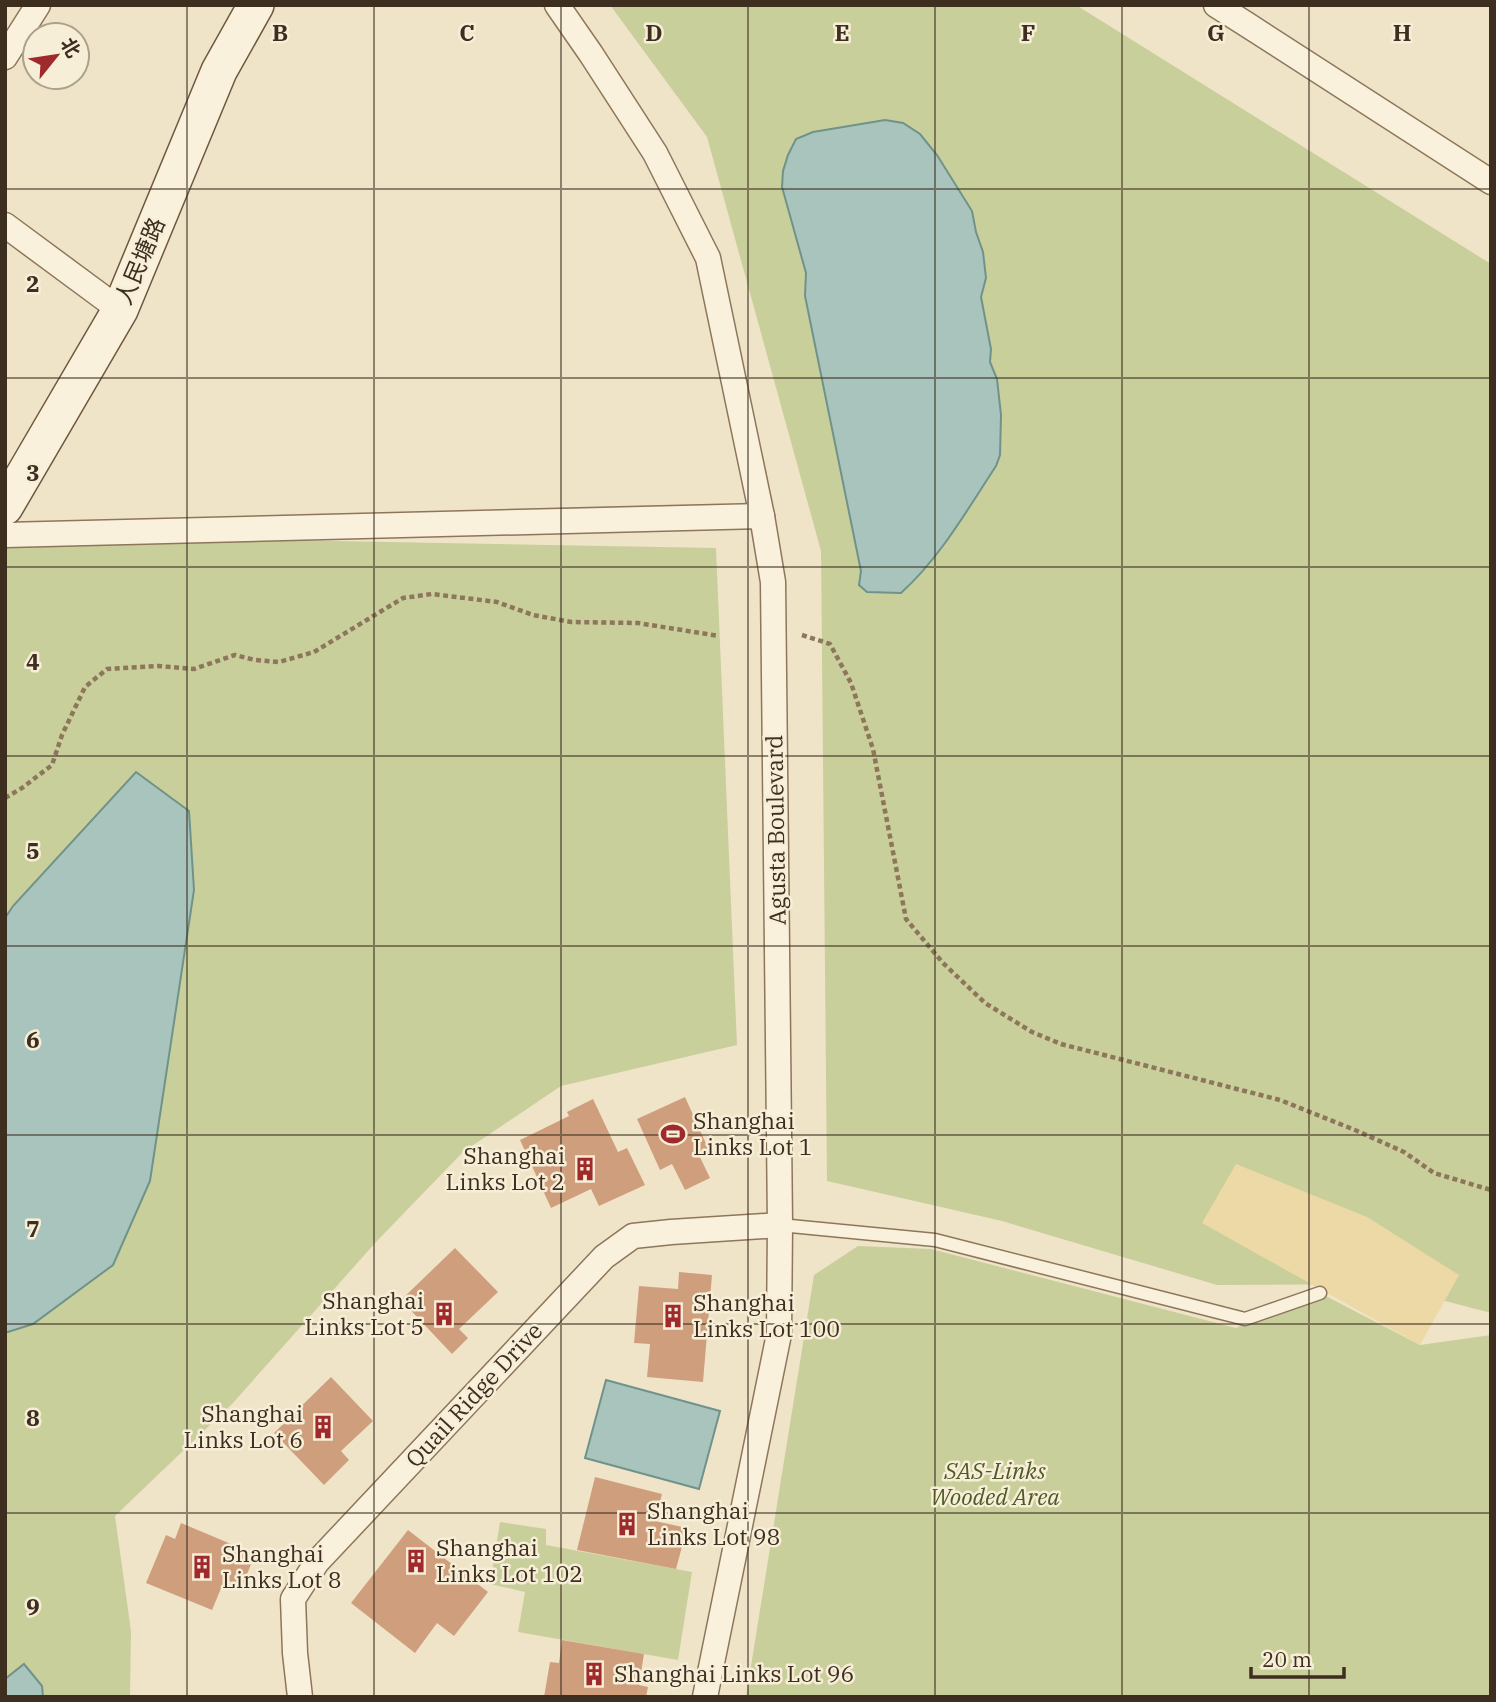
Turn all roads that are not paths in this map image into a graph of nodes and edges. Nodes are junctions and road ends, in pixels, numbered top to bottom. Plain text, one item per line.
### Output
1 (38, 5) edge
2 (257, 5) edge
3 (557, 5) edge
4 (1216, 5) edge
5 (5, 57) edge
6 (1491, 182) edge
7 (5, 225) edge
8 (120, 310) junction
9 (5, 507) edge
10 (762, 516) junction
11 (5, 535) edge
12 (780, 1225) junction
13 (1320, 1293) dead end
14 (300, 1697) edge
15 (705, 1697) edge

1 - 5 street
2 - 8 street, 人民塘路
3 - 10 street, Agusta Boulevard
4 - 6 street
7 - 8 street
8 - 9 street, 人民塘路
10 - 11 street
10 - 12 street, Agusta Boulevard
12 - 13 lane
12 - 14 street, Quail Ridge Drive
12 - 15 street, Agusta Boulevard

